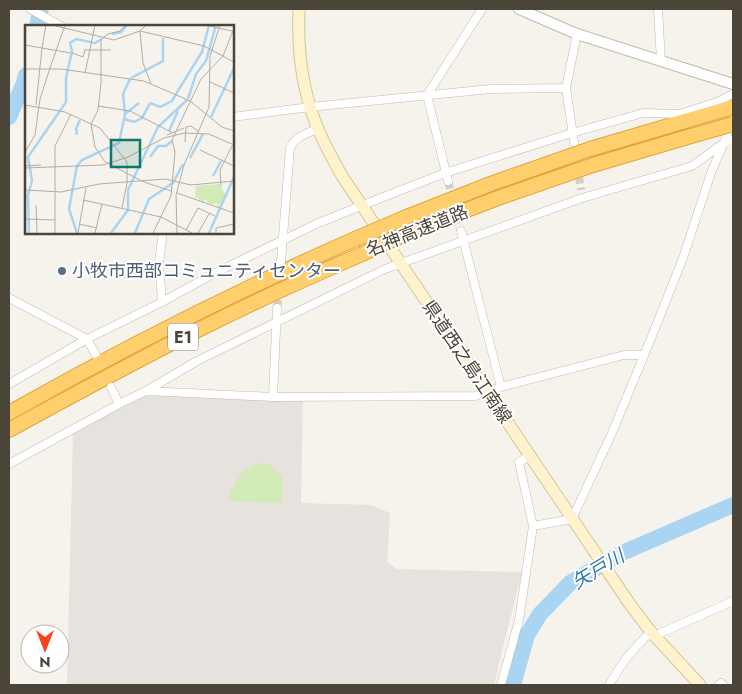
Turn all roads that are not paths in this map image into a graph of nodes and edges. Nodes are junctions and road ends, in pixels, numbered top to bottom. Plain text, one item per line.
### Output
1 (299, 9) edge
2 (482, 9) edge
3 (519, 9) edge
4 (658, 9) edge
5 (33, 10) edge
6 (59, 25) edge
7 (577, 34) junction
8 (661, 62) junction
9 (733, 84) edge
10 (566, 88) junction
11 (733, 94) edge
12 (427, 95) junction
13 (310, 107) junction
14 (733, 107) edge
15 (234, 117) edge
16 (733, 119) edge
17 (733, 124) edge
18 (318, 129) junction
19 (572, 133) junction
20 (733, 140) edge
21 (574, 142) tunnel mouth
22 (725, 142) junction
23 (445, 173) junction
24 (448, 181) tunnel mouth
25 (581, 190) tunnel mouth
26 (582, 198) junction
27 (362, 205) junction
28 (461, 231) tunnel mouth
29 (163, 234) edge
30 (283, 239) junction
31 (464, 241) junction
32 (282, 262) tunnel mouth
33 (401, 264) junction
34 (9, 298) edge
35 (162, 302) junction
36 (278, 308) tunnel mouth
37 (277, 322) junction
38 (87, 339) junction
39 (96, 355) dead end
40 (644, 355) junction
41 (9, 384) edge
42 (111, 387) dead end
43 (501, 387) junction
44 (146, 391) junction
45 (487, 392) junction
46 (273, 397) junction
47 (119, 404) junction
48 (9, 413) edge
49 (9, 430) edge
50 (530, 456) junction
51 (9, 464) edge
52 (572, 519) junction
53 (533, 526) junction
54 (733, 601) edge
55 (652, 634) junction
56 (501, 685) edge
57 (609, 685) edge
58 (700, 685) edge
59 (718, 685) edge
60 (723, 685) edge

1 - 13 main road, 県道西之島江南線
2 - 12 street
3 - 7 street
4 - 8 street
5 - 6 street
7 - 8 street
7 - 10 street
8 - 9 street
10 - 12 street
10 - 19 street
11 - 19 street
12 - 13 street
12 - 23 street
13 - 15 street
13 - 18 main road, 県道西之島江南線
14 - 48 highway, 名神高速道路 / E1, bridge
16 - 22 street
17 - 49 highway, 名神高速道路 / E1, bridge
18 - 27 main road, 県道西之島江南線
18 - 30 street
19 - 21 street
19 - 23 street
20 - 22 street
22 - 26 street
22 - 40 street
23 - 24 street
23 - 27 street
25 - 26 street
26 - 31 street
27 - 30 street
27 - 33 main road, 県道西之島江南線
28 - 31 street
29 - 35 street
30 - 32 street
30 - 35 street
31 - 33 street
31 - 43 street
33 - 37 street
33 - 45 main road, 県道西之島江南線
34 - 38 street
35 - 38 street
36 - 37 street
37 - 44 street
37 - 46 street
38 - 39 street
38 - 41 street
40 - 43 street
40 - 52 street
42 - 47 street
43 - 45 street
44 - 46 street
44 - 47 street
45 - 46 street
45 - 50 main road, 県道西之島江南線
47 - 51 street
50 - 52 main road, 県道西之島江南線
50 - 53 street
52 - 53 street
52 - 55 main road, 県道西之島江南線
53 - 56 street
54 - 55 street
55 - 57 street
55 - 58 main road, 県道西之島江南線
59 - 60 street

